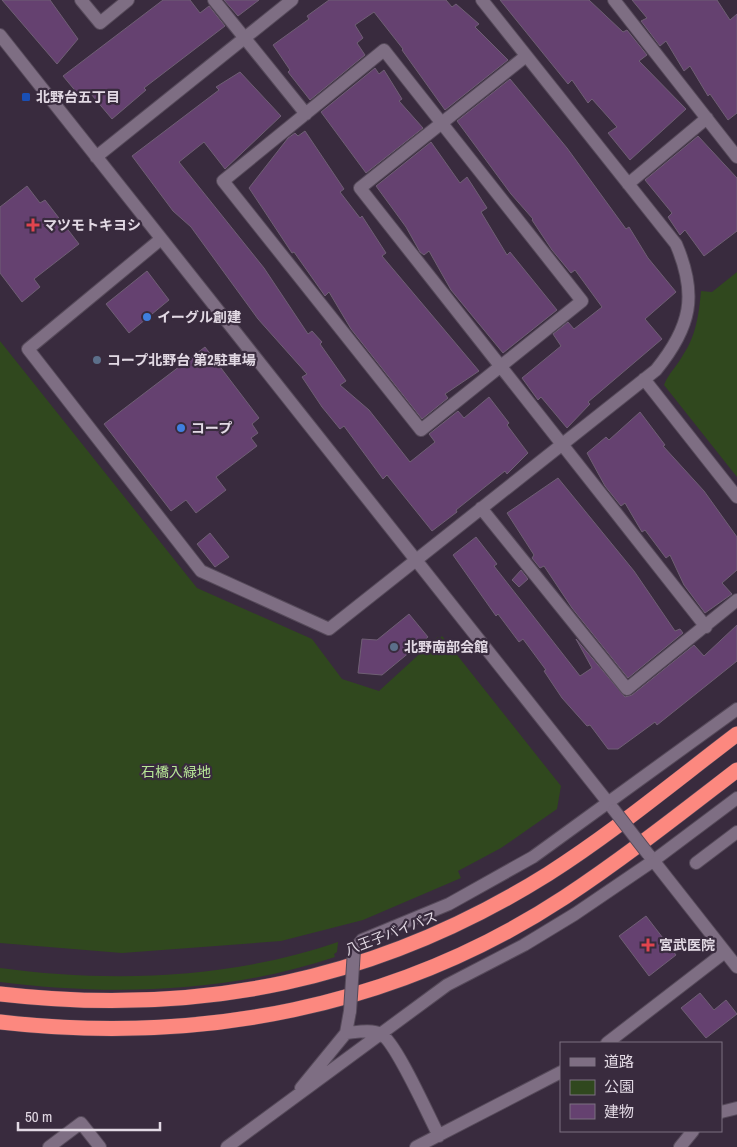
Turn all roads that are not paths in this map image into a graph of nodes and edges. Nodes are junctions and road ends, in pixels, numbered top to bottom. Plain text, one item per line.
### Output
1 (81, 0) edge
2 (128, 0) edge
3 (214, 0) edge
4 (292, 0) edge
5 (482, 0) edge
6 (614, 0) edge
7 (0, 35) edge
8 (244, 38) junction
9 (526, 56) junction
10 (306, 114) junction
11 (706, 118) junction
12 (442, 122) junction
13 (96, 156) junction
14 (737, 157) edge
15 (628, 184) junction
16 (161, 239) junction
17 (501, 365) junction
18 (644, 379) junction
19 (563, 443) junction
20 (737, 496) edge
21 (481, 508) junction
22 (416, 560) junction
23 (737, 600) edge
24 (706, 627) junction
25 (737, 709) edge
26 (737, 734) edge
27 (737, 770) edge
28 (737, 798) edge
29 (611, 806) junction
30 (737, 832) edge
31 (651, 857) junction
32 (696, 863) dead end
33 (725, 952) junction
34 (737, 967) edge
35 (0, 994) edge
36 (0, 1022) edge
37 (346, 1033) junction
38 (382, 1034) junction
39 (608, 1042) edge
40 (560, 1073) edge
41 (295, 1096) junction
42 (737, 1108) edge
43 (722, 1112) edge
44 (692, 1132) edge
45 (439, 1136) junction
46 (49, 1147) edge
47 (100, 1147) edge
48 (227, 1147) edge
49 (416, 1147) edge
50 (680, 1147) edge

1 - 2 street
3 - 8 street
4 - 8 street
5 - 9 street
6 - 11 street
7 - 13 street
8 - 10 street
8 - 13 street
9 - 12 street
9 - 15 street
10 - 12 street
10 - 17 street
11 - 14 street
11 - 15 street
12 - 17 street
12 - 17 street
13 - 16 street
15 - 18 street
16 - 22 street
16 - 22 street
17 - 19 street
18 - 19 street
18 - 20 street
19 - 21 street
19 - 24 street
21 - 22 street
21 - 24 street
22 - 29 street
23 - 24 street
25 - 29 street
26 - 35 highway, 八王子バイパス
27 - 36 highway
28 - 31 street
29 - 31 street, bridge
29 - 37 street, bridge
30 - 32 street
31 - 33 street
31 - 38 street
33 - 34 street
33 - 39 street
37 - 38 street
37 - 41 street
38 - 41 street
38 - 45 street
40 - 45 street
41 - 48 street
42 - 43 street
44 - 50 street
45 - 49 street
46 - 47 street

